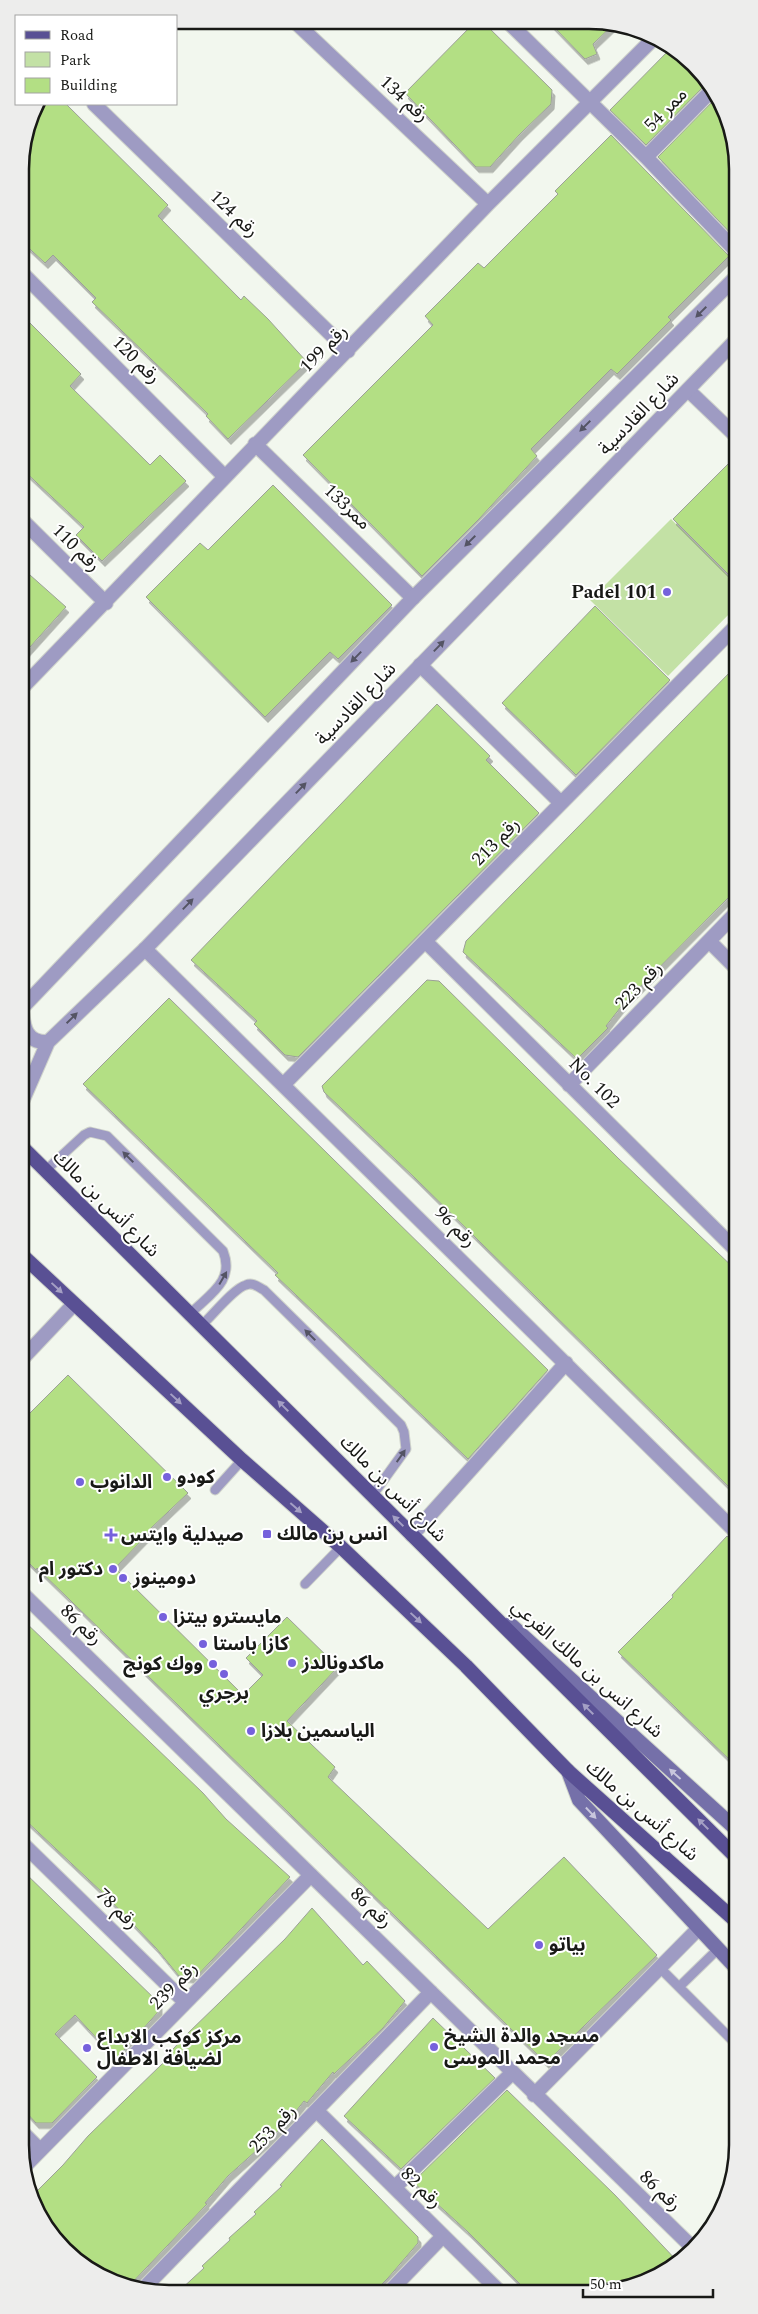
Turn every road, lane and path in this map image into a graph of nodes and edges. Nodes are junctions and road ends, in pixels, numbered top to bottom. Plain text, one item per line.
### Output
1 (302, 29) edge
2 (515, 29) edge
3 (649, 42) edge
4 (707, 94) edge
5 (590, 103) junction
6 (95, 105) edge
7 (646, 157) junction
8 (488, 204) junction
9 (729, 244) edge
10 (29, 280) edge
11 (729, 284) edge
12 (729, 349) edge
13 (348, 352) junction
14 (688, 390) junction
15 (729, 429) edge
16 (255, 444) junction
17 (224, 476) junction
18 (29, 527) edge
19 (413, 598) junction
20 (106, 603) junction
21 (729, 633) edge
22 (420, 665) junction
23 (29, 681) edge
24 (561, 803) junction
25 (729, 920) edge
26 (425, 941) junction
27 (709, 941) junction
28 (145, 949) junction
29 (729, 961) edge
30 (29, 1001) edge
31 (29, 1037) edge
32 (48, 1042) junction
33 (284, 1084) junction
34 (569, 1085) junction
35 (29, 1087) edge
36 (29, 1154) edge
37 (45, 1171) junction
38 (729, 1242) edge
39 (29, 1262) edge
40 (74, 1304) junction
41 (190, 1314) junction
42 (202, 1325) junction
43 (29, 1352) edge
44 (566, 1363) junction
45 (242, 1460) junction
46 (215, 1490) dead end
47 (372, 1496) junction
48 (729, 1525) edge
49 (412, 1535) junction
50 (341, 1547) junction
51 (305, 1584) dead end
52 (29, 1600) edge
53 (568, 1771) junction
54 (729, 1823) edge
55 (29, 1850) edge
56 (729, 1850) edge
57 (310, 1875) junction
58 (729, 1915) edge
59 (698, 1930) junction
60 (718, 1949) junction
61 (729, 1960) edge
62 (660, 1968) junction
63 (679, 1988) junction
64 (431, 1992) junction
65 (185, 2002) junction
66 (729, 2037) edge
67 (512, 2072) junction
68 (534, 2095) junction
69 (317, 2111) junction
70 (29, 2139) edge
71 (40, 2150) junction
72 (30, 2161) edge
73 (394, 2187) junction
74 (443, 2236) junction
75 (688, 2244) edge
76 (148, 2284) edge
77 (396, 2285) edge
78 (493, 2285) edge

1 - 8 street, رقم 134
2 - 5 street, ممر 54
3 - 5 street, رقم 199
4 - 7 street, ممر 54
5 - 7 street, ممر 54
5 - 8 street, رقم 199
6 - 13 street, رقم 124
7 - 9 street, ممر 54
8 - 13 street, رقم 199
10 - 17 street, رقم 120
11 -> 19 street, شارع القادسية
12 - 14 street, شارع القادسية
13 - 16 street, رقم 199
14 - 15 street
22 -> 14 street, شارع القادسية
16 - 17 street, رقم 199
16 - 19 street, ممر133
17 - 20 street, رقم 199
18 - 20 street, رقم 110
19 -> 30 street, شارع القادسية
20 - 23 street, رقم 199
21 - 24 street, رقم 213
22 - 24 street
28 -> 22 street, شارع القادسية
24 - 26 street, رقم 213
25 - 27 street, رقم 223
26 - 33 street, رقم 213
26 - 34 street, No. 102
27 - 29 street
27 - 34 street, رقم 223
32 -> 28 street, شارع القادسية
28 - 33 street, رقم 96
31 - 32 street
32 - 35 street, شارع القادسية
33 - 44 street, رقم 96
34 - 38 street, No. 102
36 - 37 main road, شارع أنس بن مالك
37 - 41 main road, شارع أنس بن مالك
41 -> 37 lane
39 -> 40 main road, شارع أنس بن مالك
40 - 43 street
40 -> 45 main road, شارع أنس بن مالك
41 - 42 main road, شارع أنس بن مالك
47 -> 42 main road, شارع أنس بن مالك
47 -> 42 lane
44 - 48 street, رقم 96
44 - 49 street
45 - 46 lane
45 -> 50 main road, شارع أنس بن مالك
49 -> 47 main road, شارع أنس بن مالك
54 -> 49 main road, شارع انس بن مالك الفرعي
56 -> 49 main road, شارع أنس بن مالك
50 - 51 lane
50 -> 53 main road, شارع أنس بن مالك
52 - 57 street, رقم 86
53 - 58 main road, شارع أنس بن مالك
53 -> 59 main road
55 - 65 street, رقم 78
57 - 64 street, رقم 86
57 - 65 street, رقم 239
59 - 60 main road
59 - 62 street
60 - 61 main road
60 - 63 lane
62 - 63 lane
62 - 68 street
63 - 66 lane
64 - 67 street, رقم 86
64 - 69 street, رقم 253
65 - 71 street, رقم 239
67 - 68 street, رقم 86
67 - 73 street
68 - 75 street, رقم 86
69 - 73 street, رقم 82
69 - 76 street, رقم 253
70 - 71 street
71 - 72 street, رقم 239
73 - 74 street, رقم 82
74 - 77 street
74 - 78 street, رقم 82

